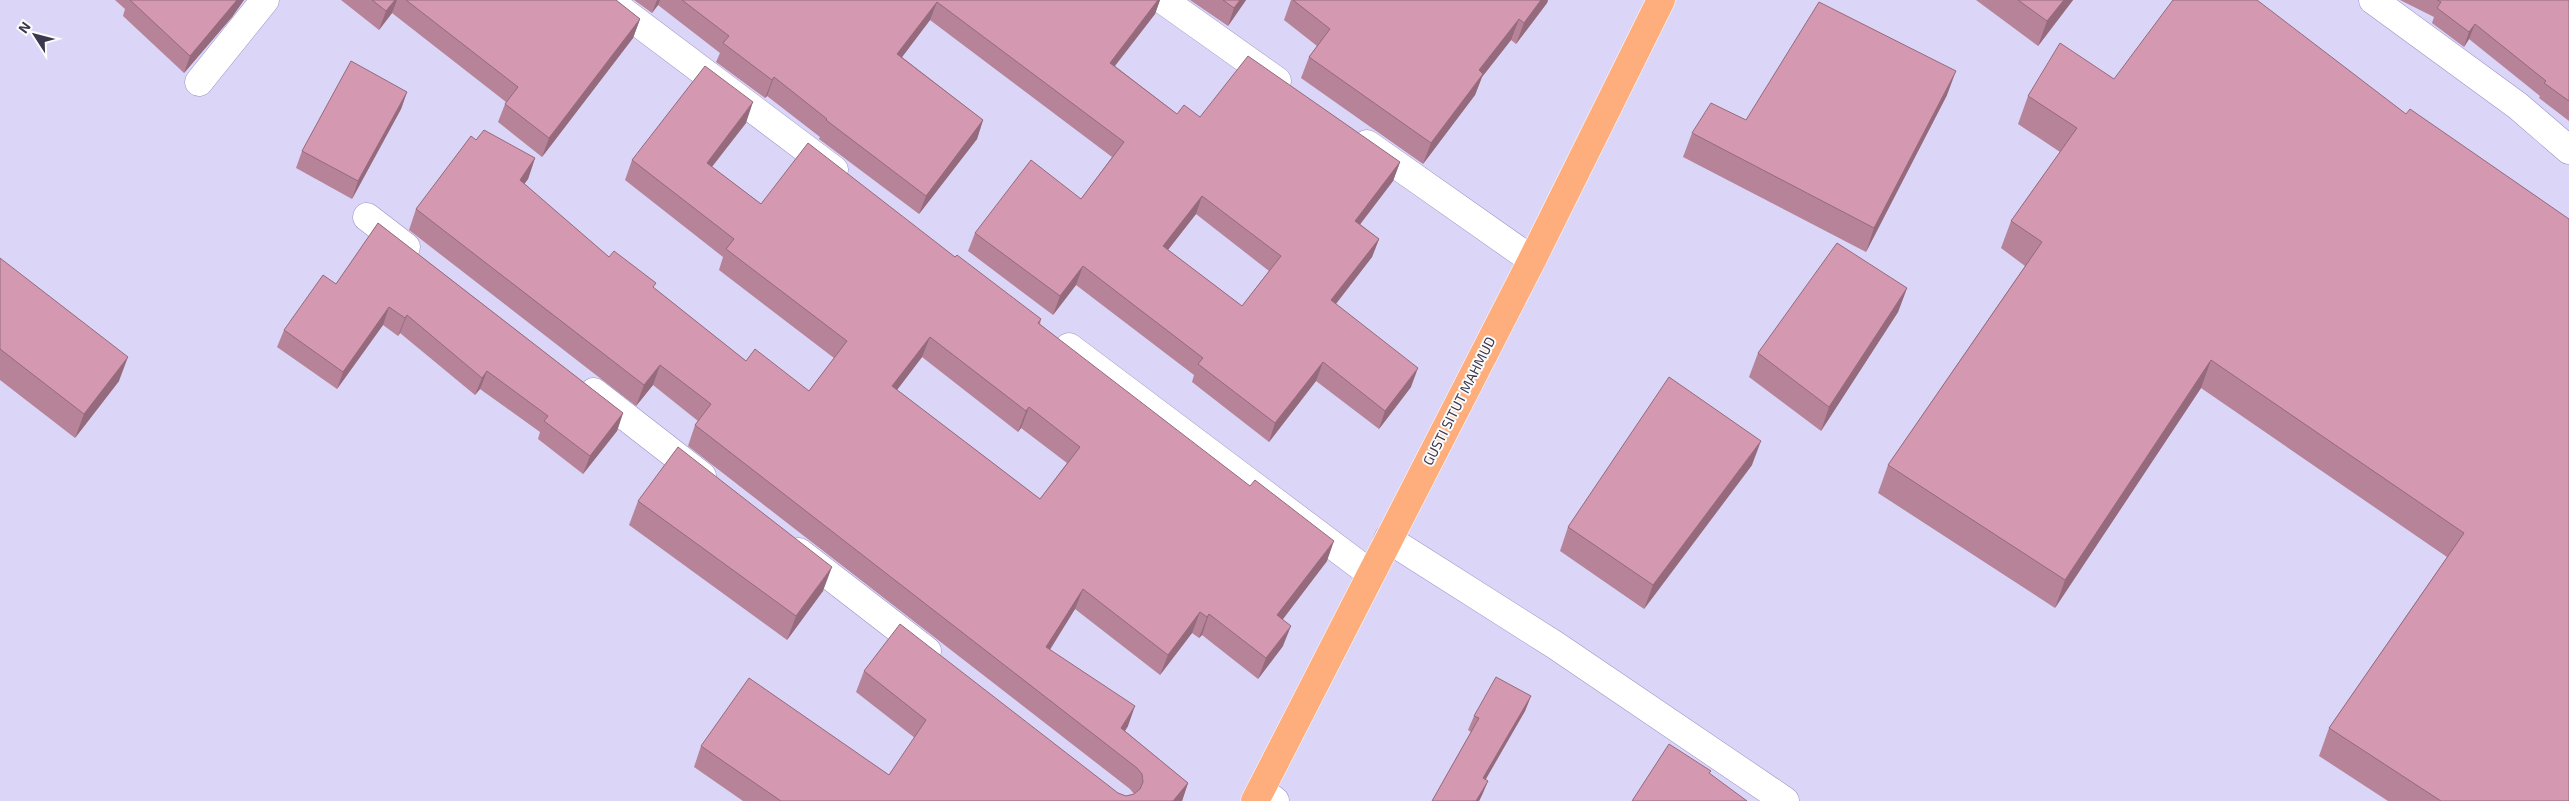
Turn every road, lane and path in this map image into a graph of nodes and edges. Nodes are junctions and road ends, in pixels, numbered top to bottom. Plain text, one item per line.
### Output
1 (265, 0) edge
2 (608, 0) edge
3 (1163, 0) edge
4 (1661, 0) edge
5 (2373, 0) edge
6 (199, 82) dead end
7 (1299, 96) edge
8 (1347, 130) edge
9 (2569, 150) edge
10 (854, 185) edge
11 (367, 217) dead end
12 (422, 259) edge
13 (1532, 260) junction
14 (1053, 335) edge
15 (571, 375) edge
16 (721, 490) edge
17 (783, 539) edge
18 (1388, 539) junction
19 (1371, 574) junction
20 (948, 667) edge
21 (1264, 797) edge
22 (1784, 801) edge

1 - 6 street
2 - 10 street
3 - 7 street
4 - 13 highway, GUSTI SITUT MAHMUD
5 - 9 street
8 - 13 street
11 - 12 street
13 - 18 highway, GUSTI SITUT MAHMUD
14 - 19 street
15 - 16 street
17 - 20 street
18 - 19 highway, GUSTI SITUT MAHMUD
18 - 22 street
19 - 21 highway, GUSTI SITUT MAHMUD

